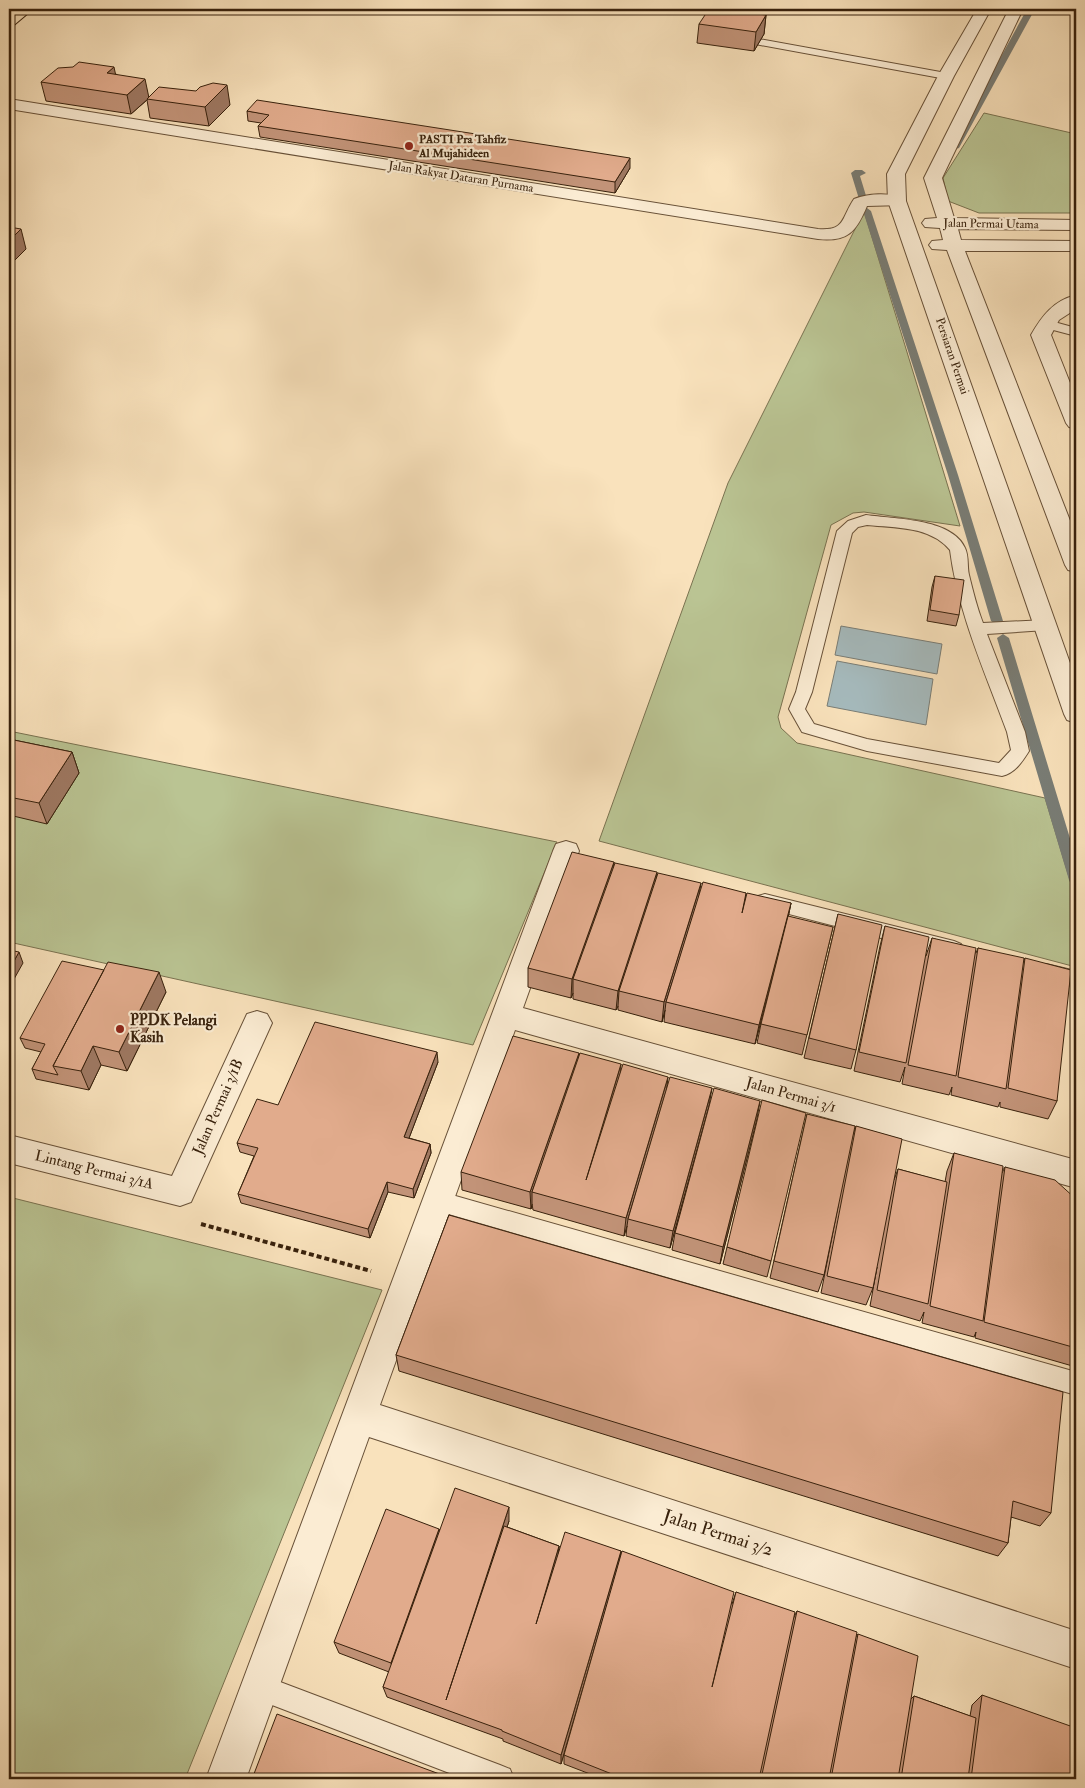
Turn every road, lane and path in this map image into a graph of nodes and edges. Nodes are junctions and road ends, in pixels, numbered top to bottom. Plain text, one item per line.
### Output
1 (26, 9) edge
2 (984, 9) edge
3 (1016, 9) edge
4 (10, 19) edge
5 (759, 42) edge
6 (946, 76) junction
7 (9, 104) edge
8 (897, 201) junction
9 (905, 223) junction
10 (948, 223) junction
11 (1076, 225) edge
12 (954, 245) junction
13 (914, 246) junction
14 (1076, 246) edge
15 (1076, 301) edge
16 (1047, 324) junction
17 (1076, 332) edge
18 (1076, 423) edge
19 (1076, 564) edge
20 (1046, 625) junction
21 (977, 629) junction
22 (1076, 714) edge
23 (576, 853) edge
24 (749, 897) edge
25 (970, 953) edge
26 (1028, 967) edge
27 (1076, 979) edge
28 (505, 1015) junction
29 (256, 1023) dead end
30 (9, 1149) edge
31 (1076, 1174) edge
32 (180, 1192) junction
33 (438, 1201) junction
34 (408, 1281) junction
35 (1076, 1384) edge
36 (359, 1416) junction
37 (1076, 1650) edge
38 (260, 1687) junction
39 (226, 1779) edge
40 (500, 1779) edge

1 - 4 highway
2 - 6 street, Persiaran Permai
3 - 10 street
5 - 6 lane
6 - 8 street, Persiaran Permai
7 - 8 street, Jalan Rakyat Dataran Purnama
8 - 9 street, Persiaran Permai
9 - 10 street, Jalan Permai Utama
9 - 13 street, Persiaran Permai
10 - 11 street, Jalan Permai Utama
10 - 12 street
12 - 13 street, Jalan Permai Utama
12 - 14 street, Jalan Permai Utama
12 - 19 street
13 - 20 street, Persiaran Permai
15 - 16 street
16 - 17 lane
16 - 18 street
20 - 21 lane
20 - 22 street, Persiaran Permai
21 - 21 lane
23 - 28 street
24 - 25 lane
26 - 27 lane
28 - 31 street, Jalan Permai 3/1
28 - 33 street
29 - 32 street, Jalan Permai 3/1B
30 - 32 street, Lintang Permai 3/1A
32 - 34 path
33 - 34 street
33 - 35 lane
34 - 36 street
36 - 37 street, Jalan Permai 3/2
36 - 38 street
38 - 39 street
38 - 40 lane

